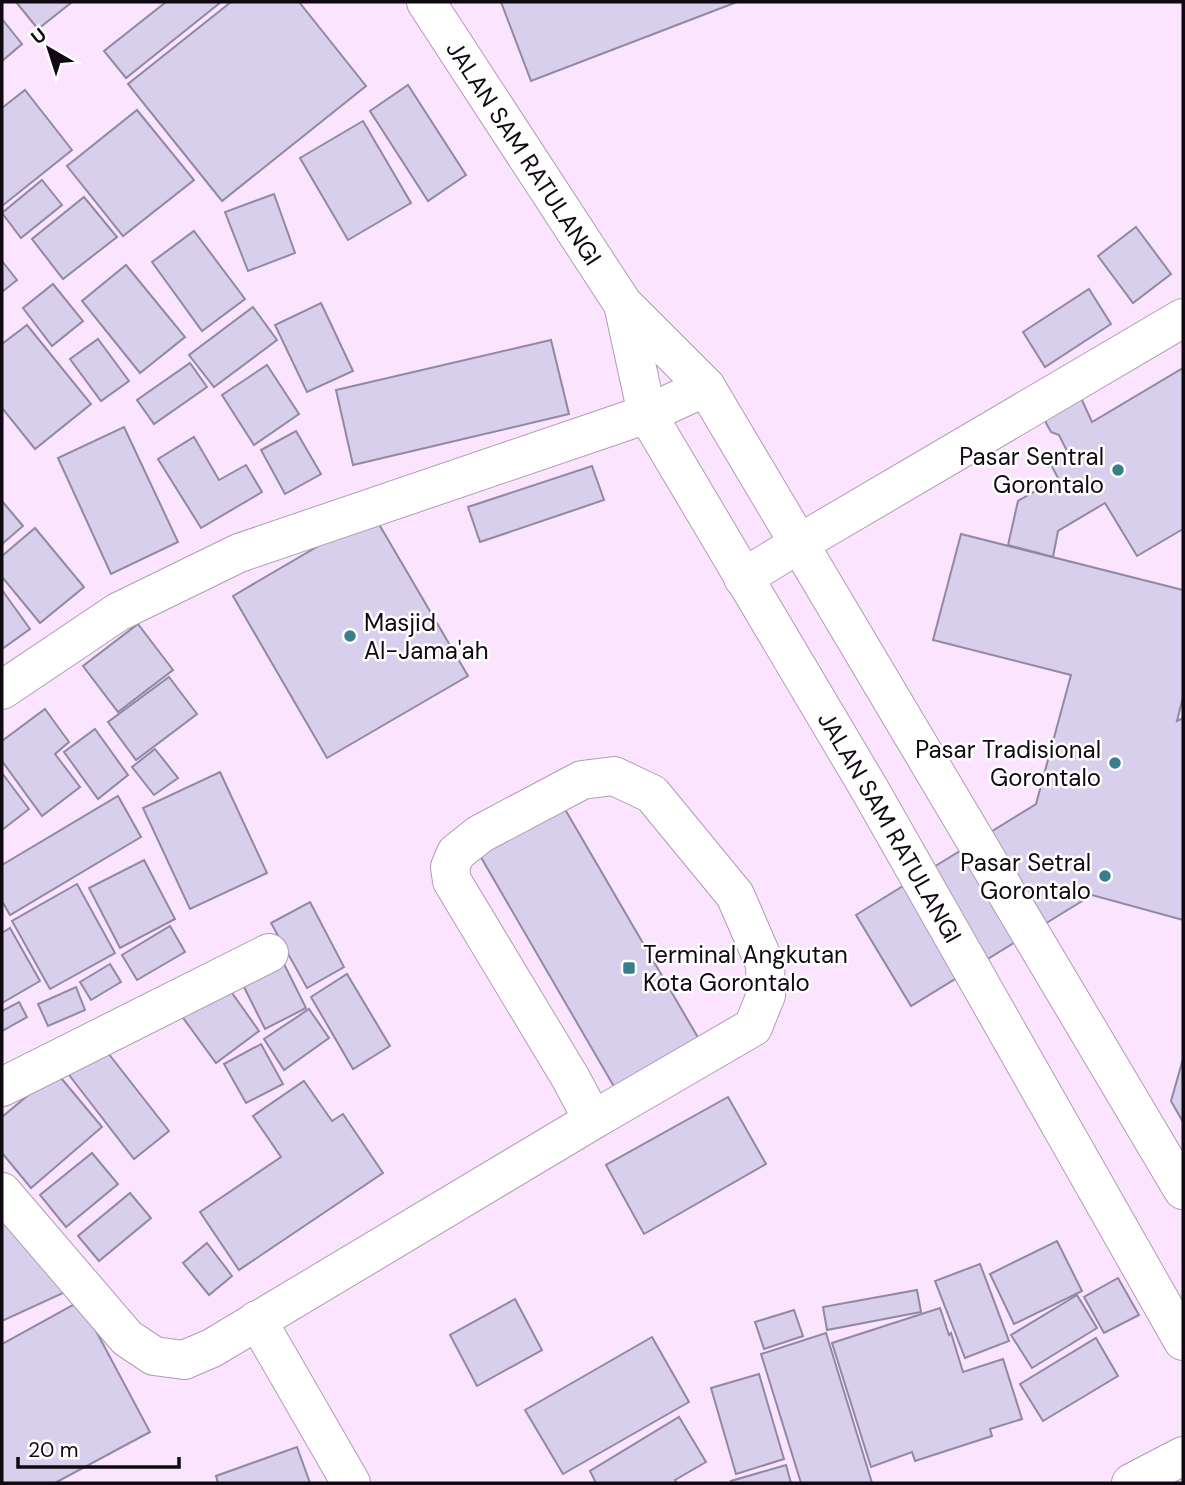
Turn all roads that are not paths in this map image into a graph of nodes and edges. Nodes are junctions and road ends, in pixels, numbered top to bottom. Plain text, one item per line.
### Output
1 (426, 2) edge
2 (623, 304) junction
3 (1183, 318) edge
4 (706, 387) junction
5 (647, 414) junction
6 (800, 542) junction
7 (743, 578) junction
8 (2, 690) edge
9 (269, 953) dead end
10 (2, 1087) edge
11 (593, 1120) junction
12 (1183, 1190) edge
13 (2, 1192) edge
14 (257, 1320) junction
15 (1183, 1340) edge
16 (1183, 1457) edge
17 (351, 1483) edge
18 (1131, 1483) edge

1 - 2 street, JALAN SAM RATULANGI
2 - 4 street, JALAN SAM RATULANGI
2 - 5 street, JALAN SAM RATULANGI
3 - 6 street
4 - 5 street
4 - 6 street, JALAN SAM RATULANGI
5 - 7 street, JALAN SAM RATULANGI
5 - 8 street
6 - 7 street
6 - 12 street, JALAN SAM RATULANGI
7 - 15 street, JALAN SAM RATULANGI
9 - 10 street
11 - 11 street
11 - 14 street
13 - 14 street
14 - 17 street
16 - 18 street

